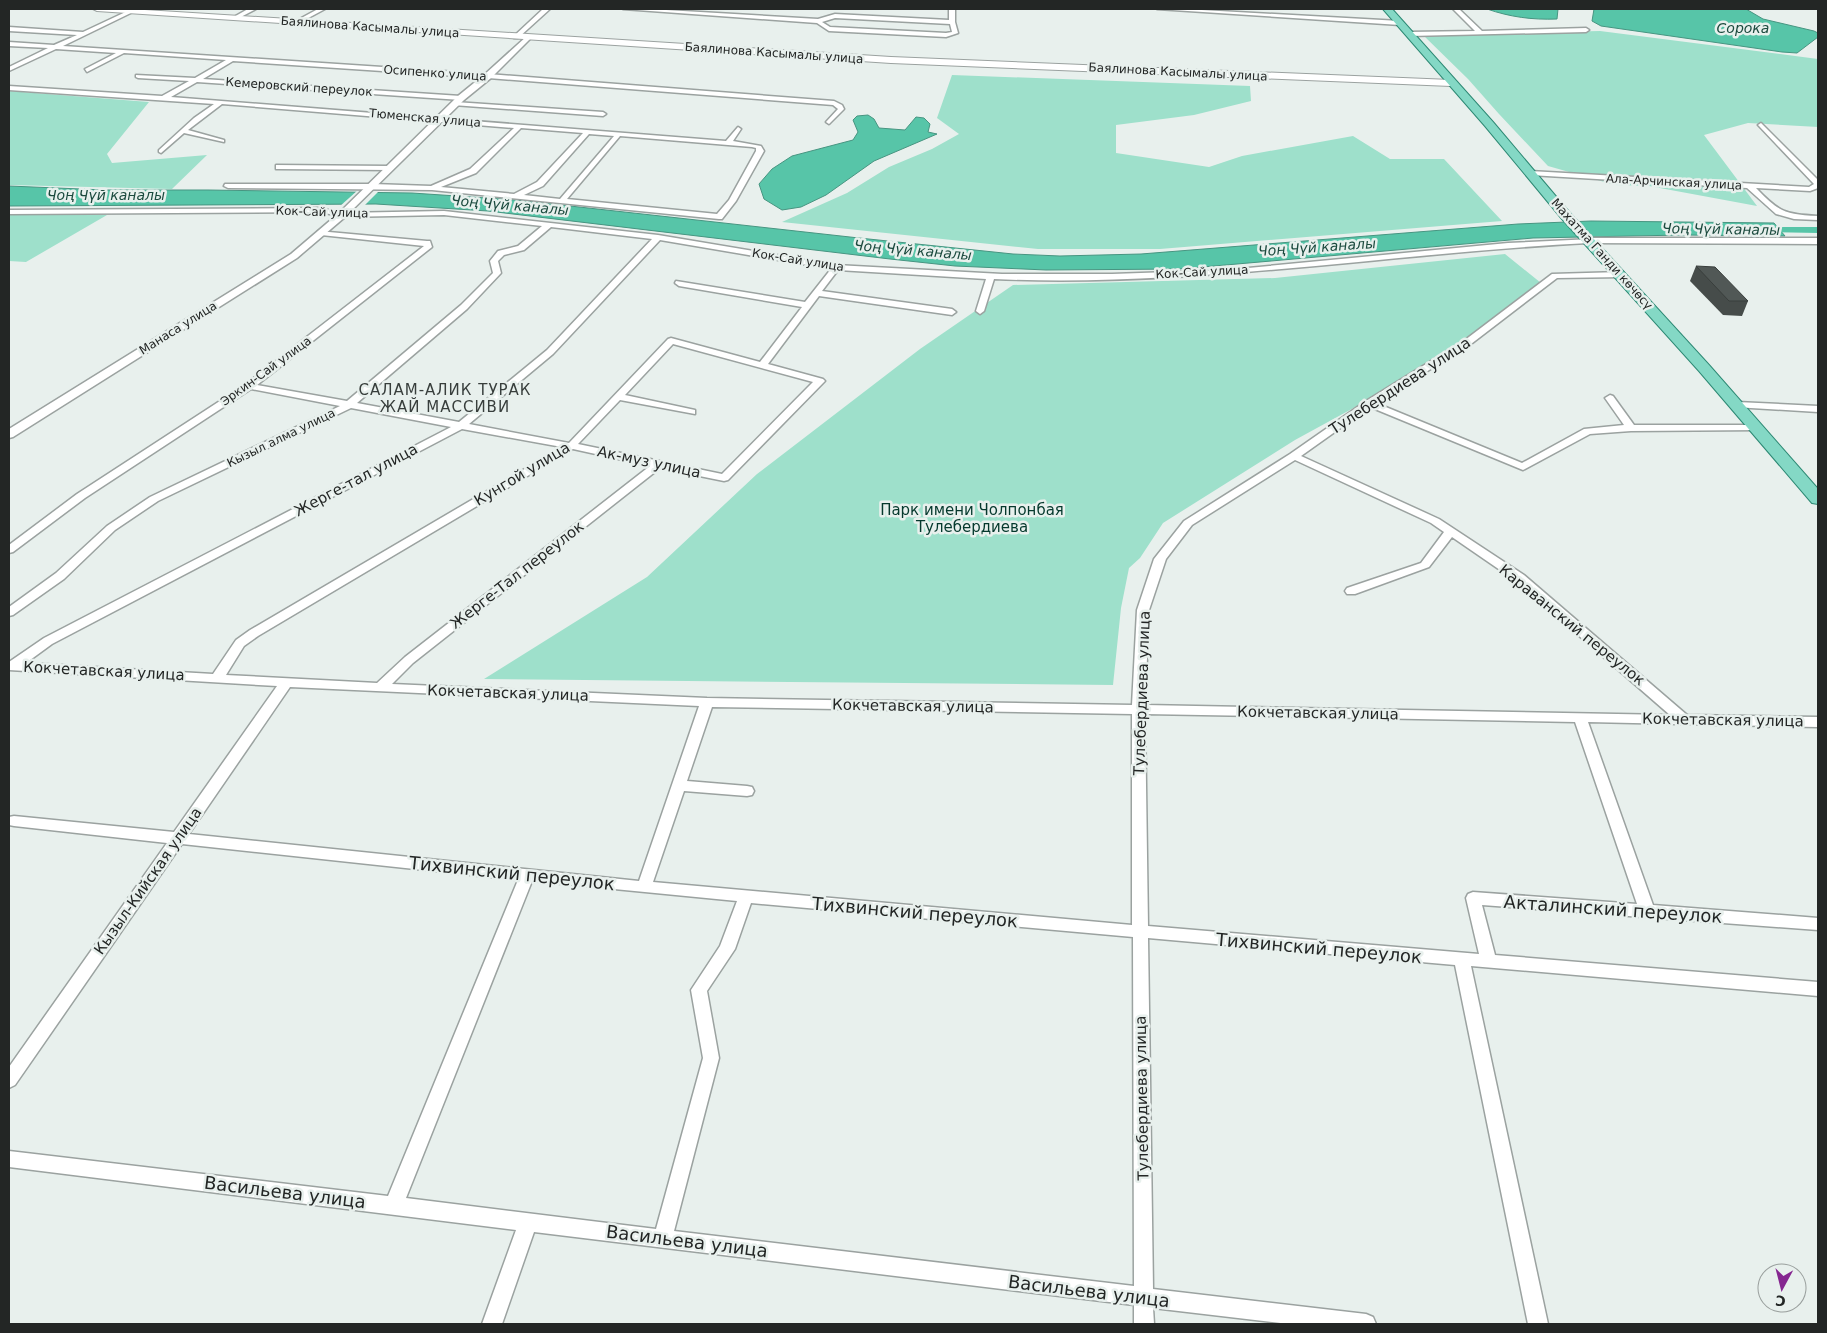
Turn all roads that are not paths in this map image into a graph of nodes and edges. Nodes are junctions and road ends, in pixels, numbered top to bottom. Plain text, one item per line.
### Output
1 (97, 9) edge
2 (254, 9) edge
3 (322, 9) edge
4 (547, 9) edge
5 (626, 9) edge
6 (952, 9) edge
7 (1160, 9) edge
8 (1170, 9) edge
9 (1387, 9) edge
10 (1456, 9) edge
11 (134, 10) edge
12 (236, 18) junction
13 (818, 21) junction
14 (297, 22) junction
15 (952, 22) junction
16 (1400, 23) junction
17 (9, 28) edge
18 (1586, 30) dead end
19 (1481, 33) junction
20 (84, 34) junction
21 (1409, 34) junction
22 (516, 36) junction
23 (529, 37) junction
24 (9, 44) edge
25 (54, 48) junction
26 (124, 52) junction
27 (231, 60) junction
28 (9, 69) edge
29 (87, 70) dead end
30 (138, 76) dead end
31 (488, 76) junction
32 (197, 80) junction
33 (1451, 83) junction
34 (9, 88) edge
35 (164, 98) junction
36 (458, 101) junction
37 (221, 102) junction
38 (603, 114) dead end
39 (439, 119) junction
40 (829, 122) dead end
41 (1761, 126) dead end
42 (519, 127) junction
43 (738, 130) dead end
44 (182, 131) junction
45 (587, 132) junction
46 (618, 135) junction
47 (222, 141) dead end
48 (728, 143) junction
49 (161, 151) dead end
50 (279, 167) dead end
51 (389, 168) junction
52 (1802, 168) junction
53 (1818, 168) edge
54 (1530, 173) junction
55 (1818, 185) edge
56 (228, 186) dead end
57 (1750, 186) junction
58 (372, 187) junction
59 (432, 188) junction
60 (516, 196) junction
61 (562, 201) junction
62 (9, 212) edge
63 (346, 212) junction
64 (1818, 218) edge
65 (550, 224) junction
66 (321, 233) junction
67 (658, 238) junction
68 (1589, 241) junction
69 (1818, 241) edge
70 (836, 267) junction
71 (1621, 275) junction
72 (991, 277) junction
73 (679, 283) dead end
74 (816, 293) junction
75 (807, 306) junction
76 (980, 311) dead end
77 (952, 312) dead end
78 (762, 366) junction
79 (249, 386) junction
80 (618, 397) junction
81 (1610, 398) dead end
82 (1369, 404) junction
83 (349, 405) junction
84 (1737, 405) junction
85 (1818, 409) edge
86 (692, 412) dead end
87 (460, 426) junction
88 (1630, 428) junction
89 (1757, 428) junction
90 (9, 434) edge
91 (571, 446) junction
92 (1294, 456) junction
93 (657, 465) junction
94 (724, 478) joint
95 (1818, 499) edge
96 (1450, 532) junction
97 (9, 550) edge
98 (1351, 591) dead end
99 (9, 612) edge
100 (11, 666) edge
101 (217, 678) junction
102 (287, 682) junction
103 (380, 688) junction
104 (707, 702) junction
105 (1138, 710) junction
106 (1580, 718) junction
107 (1684, 720) junction
108 (1818, 722) edge
109 (678, 785) junction
110 (747, 791) dead end
111 (14, 821) dead end
112 (178, 837) junction
113 (527, 875) junction
114 (644, 887) junction
115 (746, 896) junction
116 (1647, 911) junction
117 (1818, 924) edge
118 (1140, 933) junction
119 (1462, 959) junction
120 (1489, 962) junction
121 (1818, 989) edge
122 (9, 1080) edge
123 (9, 1158) edge
124 (394, 1205) junction
125 (528, 1222) junction
126 (663, 1238) junction
127 (1144, 1297) junction
128 (492, 1324) edge
129 (1144, 1324) edge
130 (1366, 1324) edge
131 (1538, 1324) edge

1 - 11 main road, Баялинова Касымалы улица
2 - 12 street
3 - 14 street
4 - 22 street
5 - 13 street
6 - 15 street
7 - 8 street
8 - 16 street
9 - 16 main road, Махатма Ганди көчөсү
10 - 19 street
11 - 12 main road, Баялинова Касымалы улица
11 - 20 street
12 - 14 main road, Баялинова Касымалы улица
13 - 15 street
13 - 15 street
14 - 22 main road, Баялинова Касымалы улица
16 - 21 main road, Махатма Ганди көчөсү
17 - 20 street
18 - 19 street
19 - 21 street
20 - 25 street
21 - 33 main road, Махатма Ганди көчөсү
22 - 23 main road, Баялинова Касымалы улица
23 - 31 street
23 - 33 main road, Баялинова Касымалы улица
24 - 25 street, Осипенко улица
25 - 26 street, Осипенко улица
25 - 28 street
26 - 27 street, Осипенко улица
26 - 29 street
27 - 31 street, Осипенко улица
27 - 32 street
30 - 32 street, Кемеровский переулок
31 - 36 street
31 - 40 street, Осипенко улица
32 - 35 street
32 - 36 street, Кемеровский переулок
33 - 54 main road, Махатма Ганди көчөсү
34 - 35 street, Тюменская улица
35 - 37 street, Тюменская улица
36 - 38 street, Кемеровский переулок
36 - 39 street
37 - 39 street, Тюменская улица
37 - 44 street
39 - 42 street, Тюменская улица
39 - 51 street
41 - 52 street, Ала-Арчинская улица
42 - 45 street, Тюменская улица
42 - 59 street
43 - 48 street
44 - 47 street
44 - 49 street
45 - 46 street, Тюменская улица
45 - 60 street
46 - 48 street, Тюменская улица
46 - 61 street
48 - 61 street, Тюменская улица
50 - 51 street
51 - 58 street
52 - 53 street
52 - 55 street, Ала-Арчинская улица
54 - 57 street, Ала-Арчинская улица
54 - 68 main road, Махатма Ганди көчөсү
55 - 57 street, Ала-Арчинская улица
56 - 58 street
57 - 64 street
58 - 59 street
58 - 63 street, Манаса улица
59 - 60 street
60 - 61 street
62 - 63 street, Кок-Сай улица
63 - 65 street, Кок-Сай улица
63 - 66 street, Манаса улица
65 - 67 street, Кок-Сай улица
65 - 83 street, Кызыл алма улица
66 - 79 street, Эркин-Сай улица
66 - 90 street, Манаса улица
67 - 70 street, Кок-Сай улица
67 - 87 street, Жерге-тал улица
68 - 69 street
68 - 71 main road, Махатма Ганди көчөсү
68 - 72 street, Кок-Сай улица
70 - 72 street, Кок-Сай улица
70 - 74 street
71 - 82 street, Тулебердиева улица
71 - 84 main road, Махатма Ганди көчөсү
72 - 76 street
73 - 75 street
74 - 75 street
74 - 77 street
75 - 78 street
78 - 80 street, Кунгой улица
78 - 94 street, Кунгой улица
79 - 83 street, Ак-муз улица
79 - 97 street, Эркин-Сай улица
80 - 86 street
80 - 91 street, Кунгой улица
81 - 88 street
82 - 88 street
82 - 92 street, Тулебердиева улица
83 - 87 street, Ак-муз улица
83 - 99 street, Кызыл алма улица
84 - 85 street
84 - 89 main road, Махатма Ганди көчөсү
87 - 91 street, Ак-муз улица
87 - 100 street, Жерге-тал улица
88 - 89 street
89 - 95 main road, Махатма Ганди көчөсү
91 - 93 street, Ак-муз улица
91 - 101 street, Кунгой улица
92 - 96 street, Караванский переулок
92 - 105 street, Тулебердиева улица
93 - 94 street, Ак-муз улица
93 - 103 street, Жерге-Тал переулок
96 - 98 street
96 - 107 street, Караванский переулок
100 - 101 street, Кокчетавская улица
101 - 102 street, Кокчетавская улица
102 - 103 street, Кокчетавская улица
102 - 112 street, Кызыл-Кийская улица
103 - 104 street, Кокчетавская улица
104 - 105 street, Кокчетавская улица
104 - 109 street
105 - 106 street, Кокчетавская улица
105 - 118 street, Тулебердиева улица
106 - 107 street, Кокчетавская улица
106 - 116 street
107 - 108 street, Кокчетавская улица
109 - 110 street
109 - 114 street
111 - 112 street, Тихвинский переулок
112 - 113 street, Тихвинский переулок
112 - 122 street, Кызыл-Кийская улица
113 - 114 street, Тихвинский переулок
113 - 124 street
114 - 115 street, Тихвинский переулок
115 - 118 street, Тихвинский переулок
115 - 126 street
116 - 117 street, Акталинский переулок
116 - 120 street, Акталинский переулок
118 - 119 street, Тихвинский переулок
118 - 127 street, Тулебердиева улица
119 - 120 street, Тихвинский переулок
119 - 131 street
120 - 121 street, Тихвинский переулок
123 - 124 street, Васильева улица
124 - 125 street, Васильева улица
125 - 126 street, Васильева улица
125 - 128 street
126 - 127 street, Васильева улица
127 - 129 street, Тулебердиева улица
127 - 130 street, Васильева улица

